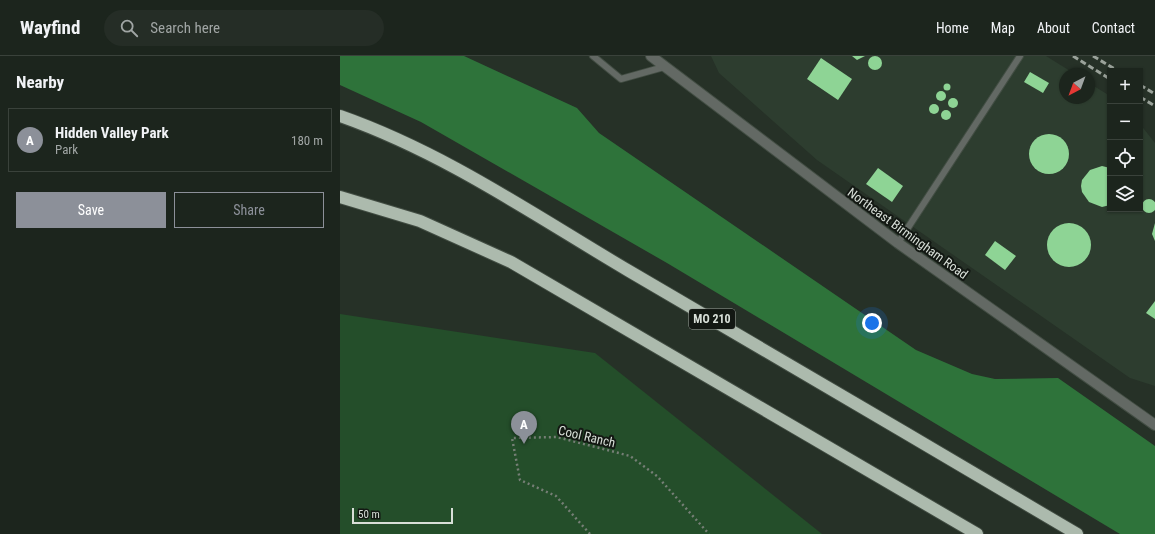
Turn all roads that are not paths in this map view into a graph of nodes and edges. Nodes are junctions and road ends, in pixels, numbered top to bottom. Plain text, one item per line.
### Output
1 (593, 56) edge
2 (651, 56) edge
3 (1020, 56) edge
4 (664, 67) junction
5 (340, 116) edge
6 (340, 197) edge
7 (898, 243) junction
8 (1155, 425) edge
9 (977, 534) edge
10 (1078, 534) edge

1 - 4 lane
2 - 4 street, Northeast Birmingham Road
3 - 7 lane
4 - 7 street, Northeast Birmingham Road
5 - 10 highway, MO 210
6 - 9 highway
7 - 8 street, Northeast Birmingham Road

